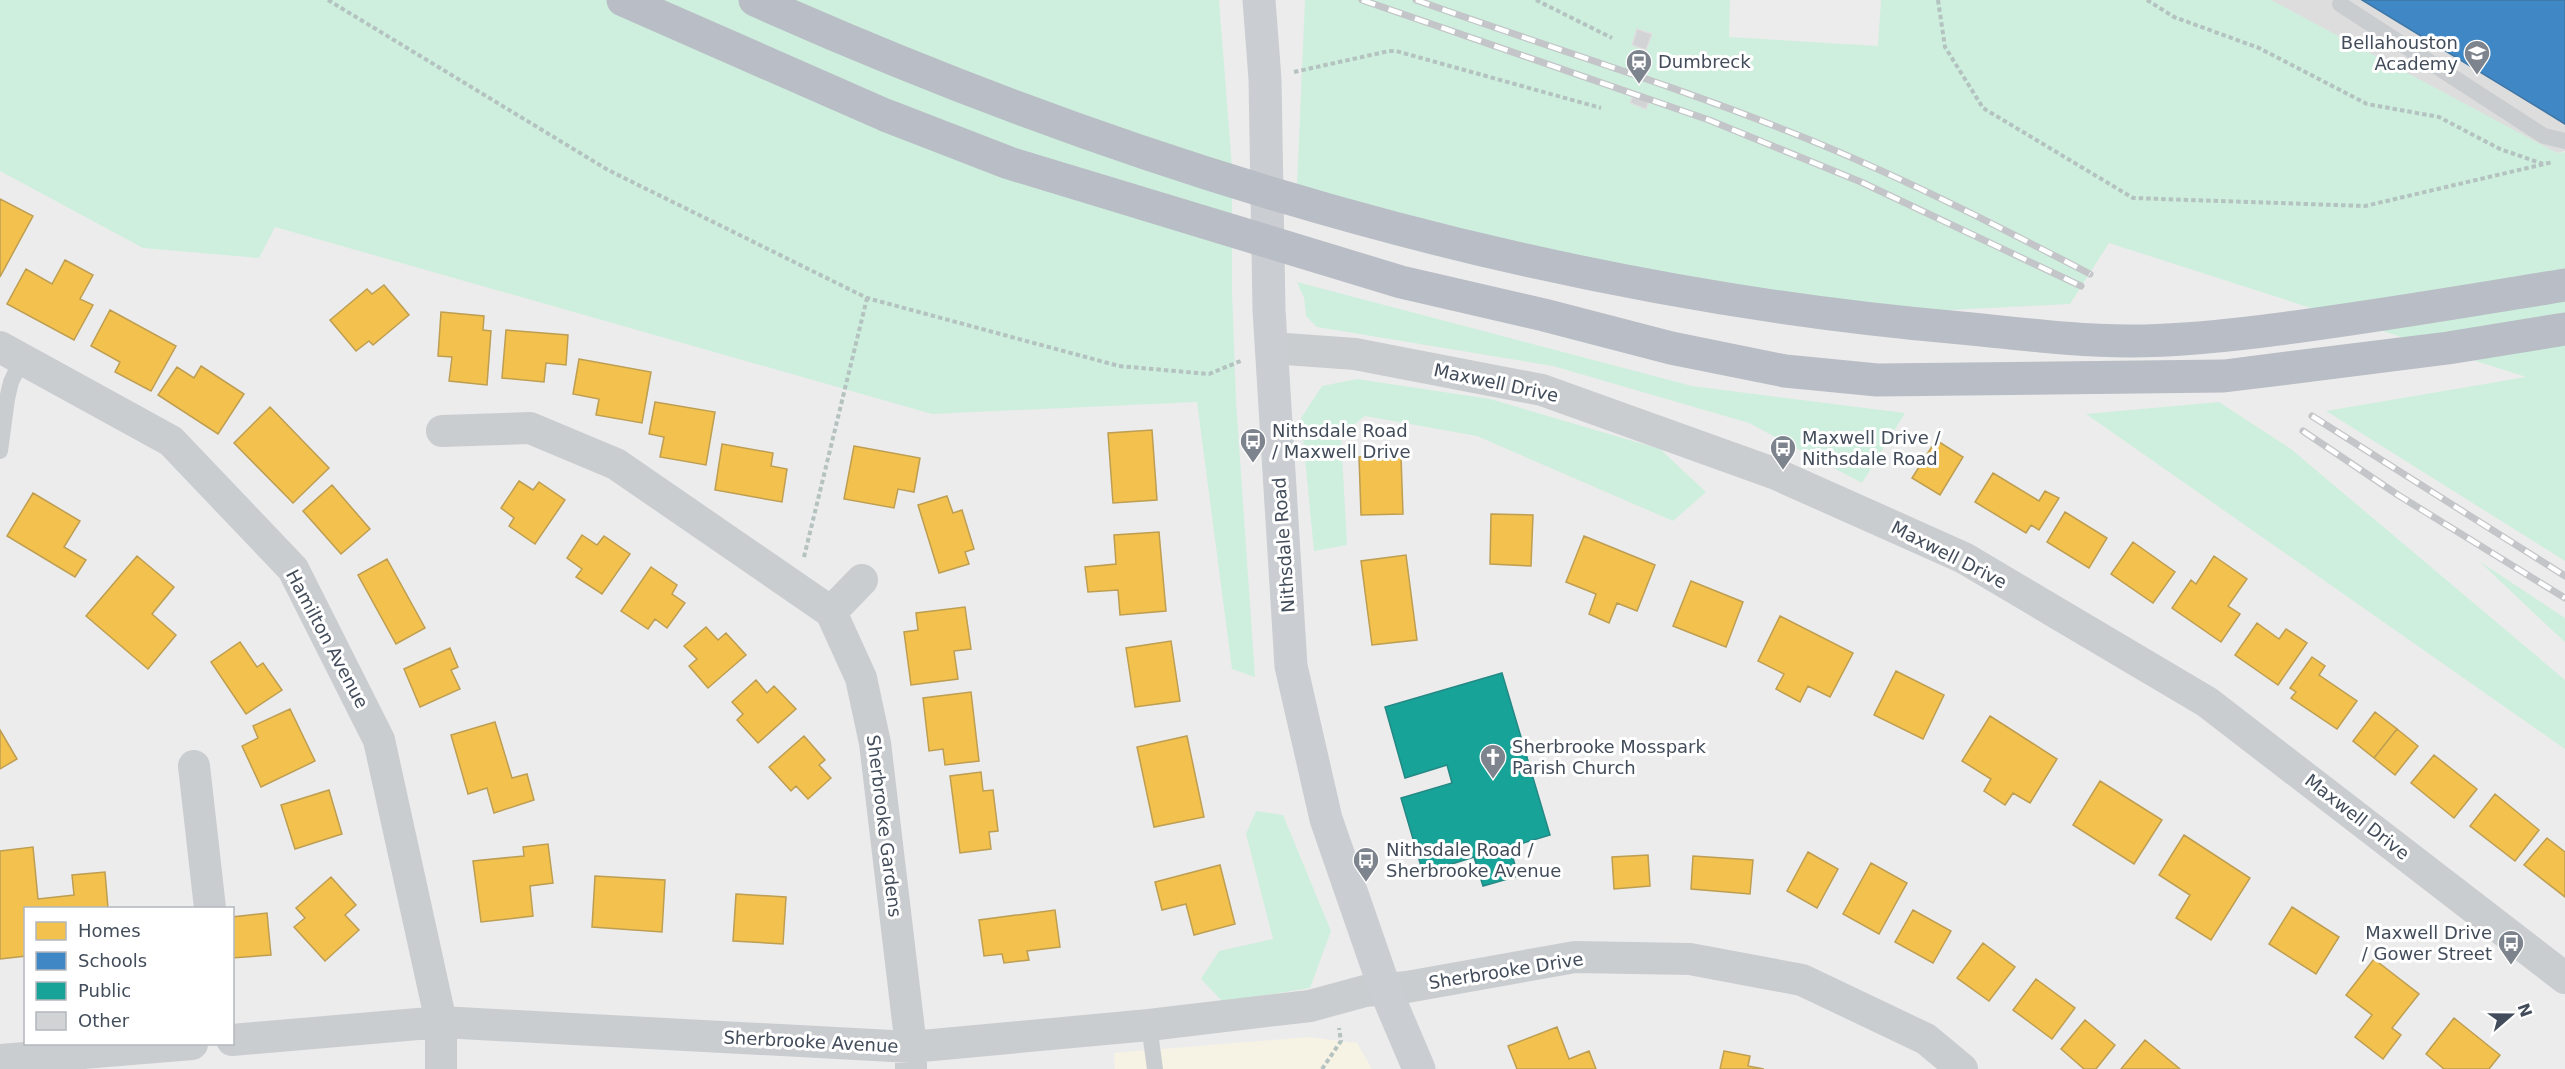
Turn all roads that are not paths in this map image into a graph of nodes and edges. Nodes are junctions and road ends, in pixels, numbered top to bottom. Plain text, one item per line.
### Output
1 (623, 0) edge
2 (755, 0) edge
3 (764, 0) edge
4 (1259, 0) edge
5 (2340, 3) dead end
6 (821, 29) junction
7 (2565, 141) edge
8 (2565, 285) edge
9 (2565, 329) edge
10 (1272, 348) junction
11 (11, 353) edge
12 (442, 430) dead end
13 (0, 451) edge
14 (862, 580) dead end
15 (831, 612) junction
16 (194, 766) dead end
17 (210, 907) edge
18 (2565, 978) edge
19 (1385, 989) junction
20 (441, 1022) junction
21 (1149, 1025) junction
22 (234, 1040) edge
23 (180, 1045) edge
24 (911, 1058) edge
25 (0, 1060) edge
26 (441, 1069) edge
27 (1155, 1069) edge
28 (1419, 1069) edge
29 (1962, 1069) edge

1 - 9 highway
2 - 6 highway
3 - 6 highway
4 - 10 street, Nithsdale Road
5 - 7 lane
6 - 8 highway
10 - 18 street, Maxwell Drive
10 - 19 street, Nithsdale Road
11 - 13 lane
11 - 20 street, Hamilton Avenue
12 - 15 street
14 - 15 street
15 - 24 street, Sherbrooke Gardens
16 - 17 street
19 - 21 street, Sherbrooke Avenue
19 - 28 street, Nithsdale Road
19 - 29 street, Sherbrooke Drive
20 - 22 street, Sherbrooke Avenue
20 - 24 street, Sherbrooke Avenue
20 - 26 street, Hamilton Avenue
21 - 24 street, Sherbrooke Avenue
21 - 27 lane
23 - 25 street

